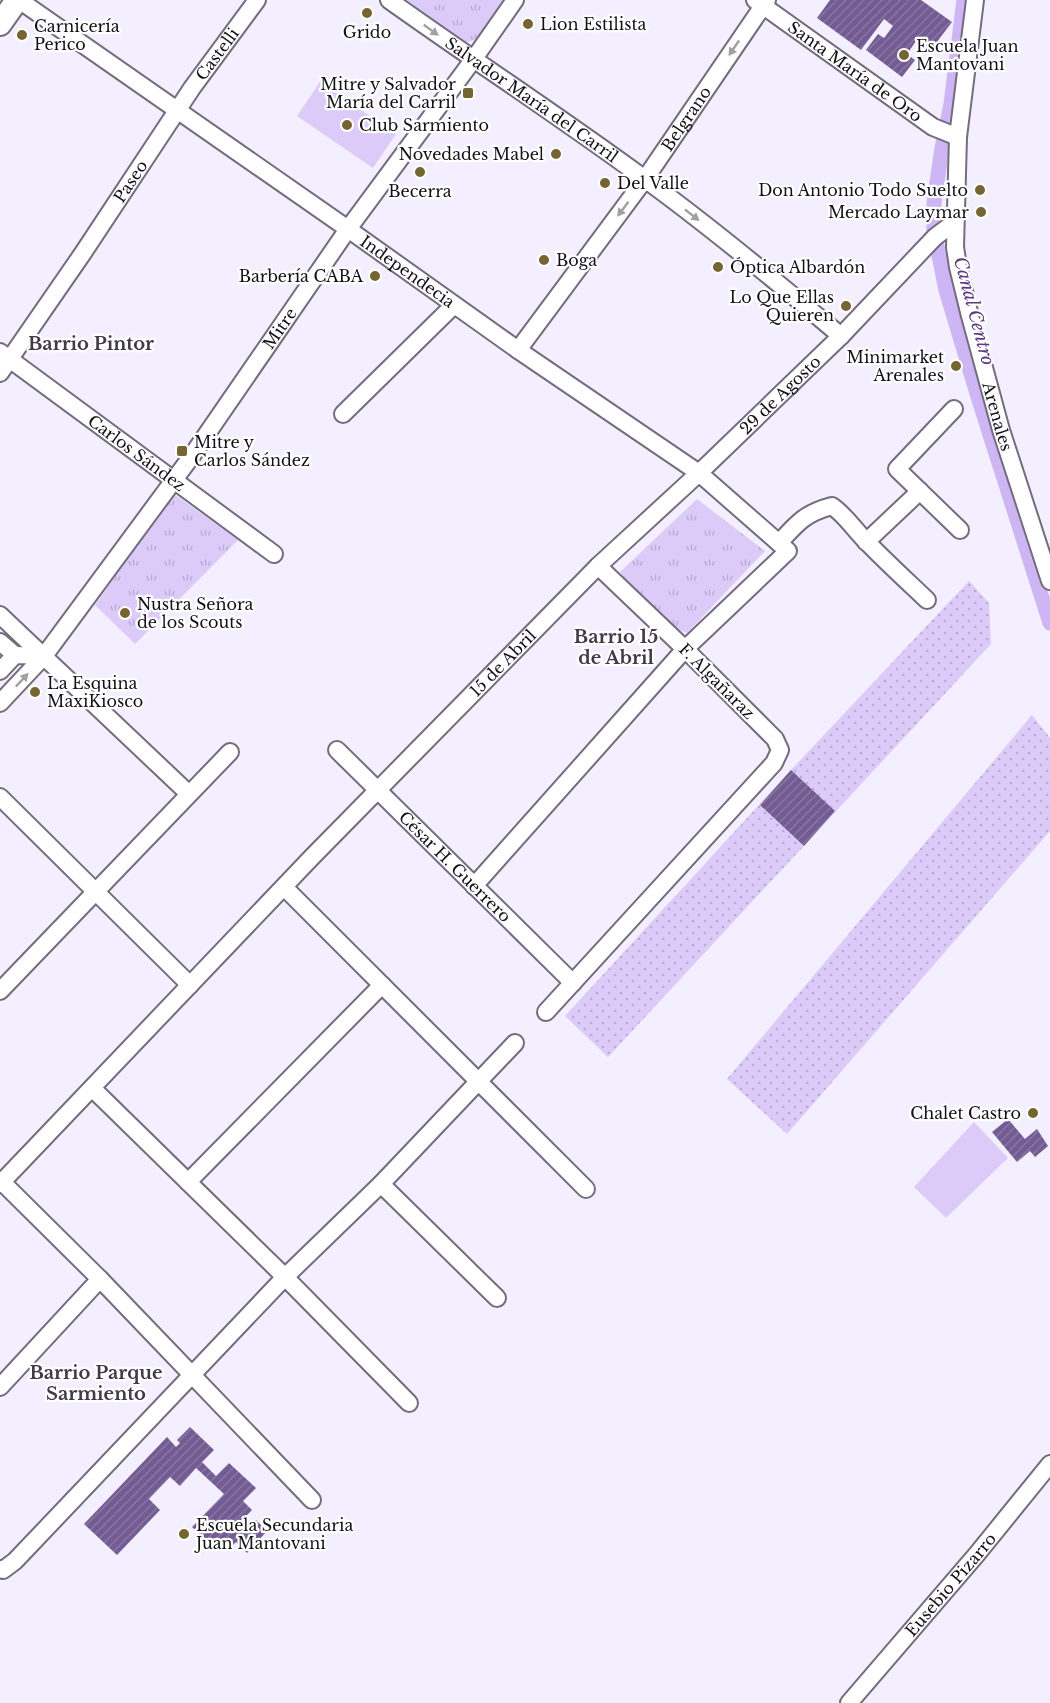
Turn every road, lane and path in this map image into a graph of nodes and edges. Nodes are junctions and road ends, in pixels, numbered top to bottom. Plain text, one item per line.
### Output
1 (3, 0) edge
2 (18, 0) edge
3 (257, 0) edge
4 (389, 0) edge
5 (515, 0) edge
6 (975, 0) edge
7 (762, 2) edge
8 (0, 4) edge
9 (0, 24) edge
10 (473, 60) junction
11 (179, 110) junction
12 (953, 136) junction
13 (645, 179) junction
14 (955, 222) junction
15 (348, 229) junction
16 (454, 305) junction
17 (841, 336) junction
18 (518, 350) junction
19 (5, 355) edge
20 (0, 373) edge
21 (954, 410) dead end
22 (343, 414) dead end
23 (699, 473) junction
24 (174, 480) junction
25 (920, 491) junction
26 (960, 530) dead end
27 (866, 542) junction
28 (783, 547) junction
29 (273, 554) dead end
30 (598, 566) junction
31 (1050, 581) edge
32 (927, 600) dead end
33 (0, 615) edge
34 (0, 642) edge
35 (685, 649) junction
36 (15, 655) junction
37 (44, 656) junction
38 (0, 670) edge
39 (0, 703) edge
40 (337, 750) dead end
41 (230, 752) dead end
42 (378, 791) junction
43 (189, 794) junction
44 (0, 797) edge
45 (284, 886) junction
46 (474, 886) junction
47 (96, 892) junction
48 (573, 983) junction
49 (190, 985) junction
50 (382, 986) junction
51 (1, 987) edge
52 (546, 1012) dead end
53 (515, 1043) dead end
54 (479, 1081) junction
55 (92, 1088) junction
56 (1, 1182) edge
57 (188, 1182) junction
58 (381, 1184) junction
59 (586, 1188) dead end
60 (285, 1277) junction
61 (100, 1279) junction
62 (497, 1298) dead end
63 (192, 1375) junction
64 (0, 1387) edge
65 (409, 1403) dead end
66 (1050, 1464) edge
67 (312, 1500) dead end
68 (0, 1569) edge
69 (849, 1703) edge

1 - 8 main road
2 - 9 main road
2 - 11 street, Independecia
3 - 11 street, Castelli
4 -> 10 street, Salvador María del Carril
5 - 10 street, Mitre
6 - 12 street, Arenales
7 - 12 street, Santa María de Oro
7 -> 13 street, Belgrano
10 - 13 street, Salvador María del Carril
10 - 15 street, Mitre
11 - 15 street, Independecia
11 - 19 street, Paseo
12 - 14 street, Arenales
13 -> 17 street, Salvador María del Carril
13 -> 18 street, Belgrano
14 - 17 street, 29 de Agosto
14 - 31 street, Arenales
15 - 16 street, Independecia
15 - 24 street, Mitre
16 - 18 street, Independecia
16 - 22 street
17 - 23 street, 29 de Agosto
18 - 23 street, Independecia
19 - 20 street, Paseo
19 - 24 street, Carlos Sández
21 - 25 street
23 - 28 street, Independecia
23 - 30 street, 15 de Abril
24 - 29 street, Carlos Sández
24 - 37 street, Mitre
25 - 26 street
25 - 27 street
27 - 28 street
27 - 32 street
28 - 35 street
30 - 35 street, F. Algañaraz
30 - 42 street, 15 de Abril
33 - 37 street
34 - 36 street
35 - 46 street
35 - 48 street, F. Algañaraz
36 - 37 street
36 - 38 street
39 -> 37 street, Mitre
37 - 43 street
40 - 42 street, César H. Guerrero
41 - 43 street
42 - 45 street, 15 de Abril
42 - 46 street, César H. Guerrero
43 - 47 street
44 - 47 street
45 - 49 street, 15 de Abril
45 - 50 street
46 - 48 street, César H. Guerrero
47 - 49 street
47 - 51 street
48 - 52 street
49 - 55 street, 15 de Abril
50 - 54 street
50 - 57 street
53 - 54 street
54 - 58 street
54 - 59 street
55 - 56 street, 15 de Abril
55 - 57 street
56 - 61 street
57 - 60 street
58 - 60 street
58 - 62 street
60 - 63 street
60 - 65 street
61 - 63 street
61 - 64 street
63 - 67 street
63 - 68 street
66 - 69 street, Eusebio Pizarro

